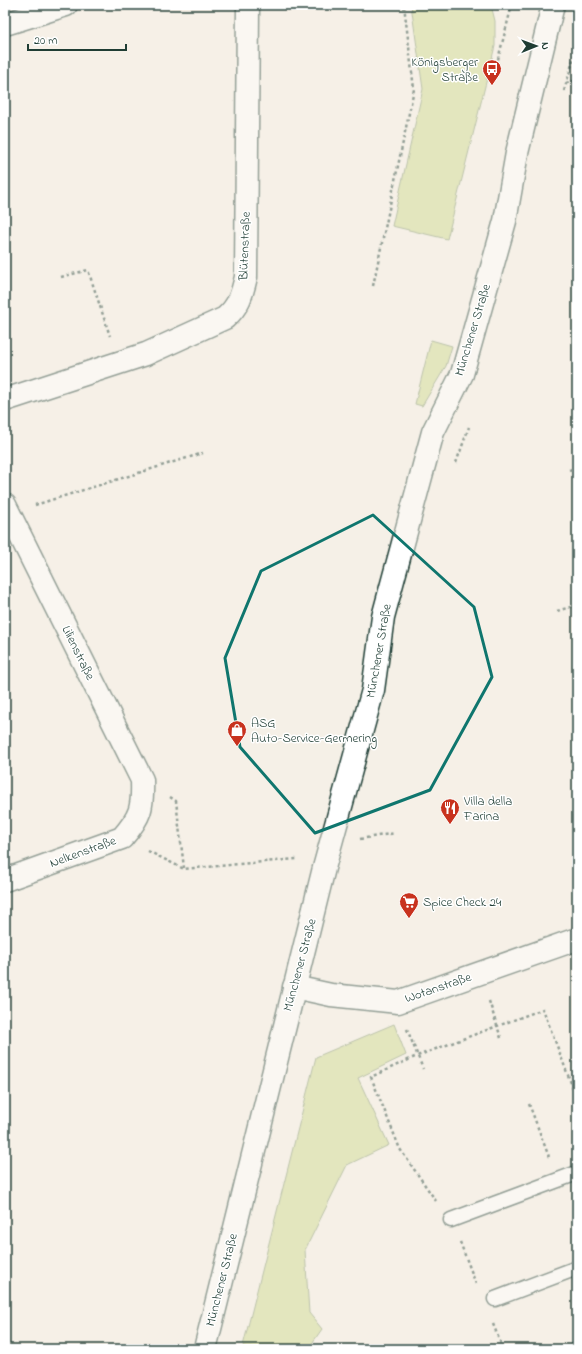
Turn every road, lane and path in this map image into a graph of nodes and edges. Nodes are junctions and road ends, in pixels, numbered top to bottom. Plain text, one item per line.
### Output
1 (66, 5) edge
2 (248, 5) edge
3 (404, 5) edge
4 (512, 5) edge
5 (553, 5) edge
6 (5, 24) edge
7 (577, 47) edge
8 (495, 71) dead end
9 (577, 80) edge
10 (566, 83) junction
11 (562, 98) dead end
12 (61, 277) dead end
13 (373, 286) dead end
14 (119, 363) junction
15 (5, 400) edge
16 (470, 423) dead end
17 (203, 453) dead end
18 (455, 466) dead end
19 (577, 468) edge
20 (569, 470) dead end
21 (7, 509) edge
22 (577, 605) edge
23 (557, 611) dead end
24 (142, 780) junction
25 (143, 802) joint
26 (359, 832) dead end
27 (395, 833) dead end
28 (122, 838) junction
29 (299, 859) dead end
30 (184, 869) junction
31 (5, 880) edge
32 (577, 939) edge
33 (294, 987) junction
34 (489, 1000) dead end
35 (497, 1026) junction
36 (407, 1028) dead end
37 (501, 1038) dead end
38 (417, 1056) junction
39 (422, 1069) dead end
40 (577, 1099) edge
41 (529, 1104) dead end
42 (577, 1173) edge
43 (558, 1180) junction
44 (451, 1220) junction
45 (577, 1268) edge
46 (479, 1289) dead end
47 (495, 1299) dead end
48 (492, 1323) dead end
49 (205, 1349) edge
50 (503, 1349) edge

1 - 6 street
2 - 14 street, Blütenstraße
3 - 13 path
4 - 8 path
5 - 33 street, Münchener Straße
7 - 10 path
9 - 10 path
10 - 11 path
12 - 14 path
14 - 15 street, Blütenstraße
16 - 18 path
17 - 21 path
19 - 20 path
21 - 24 street, Lilienstraße
22 - 23 path
24 - 25 street, Lilienstraße
24 - 30 path
25 - 28 street, Nelkenstraße
26 - 27 path
28 - 30 path
28 - 31 street, Nelkenstraße
29 - 30 path
32 - 33 street, Wotanstraße
33 - 49 street, Münchener Straße
34 - 35 path
35 - 37 path
35 - 38 path
35 - 40 path
36 - 38 path
38 - 39 path
38 - 44 path
41 - 43 path
42 - 43 lane
43 - 44 lane
44 - 46 path
45 - 47 lane
48 - 50 path

